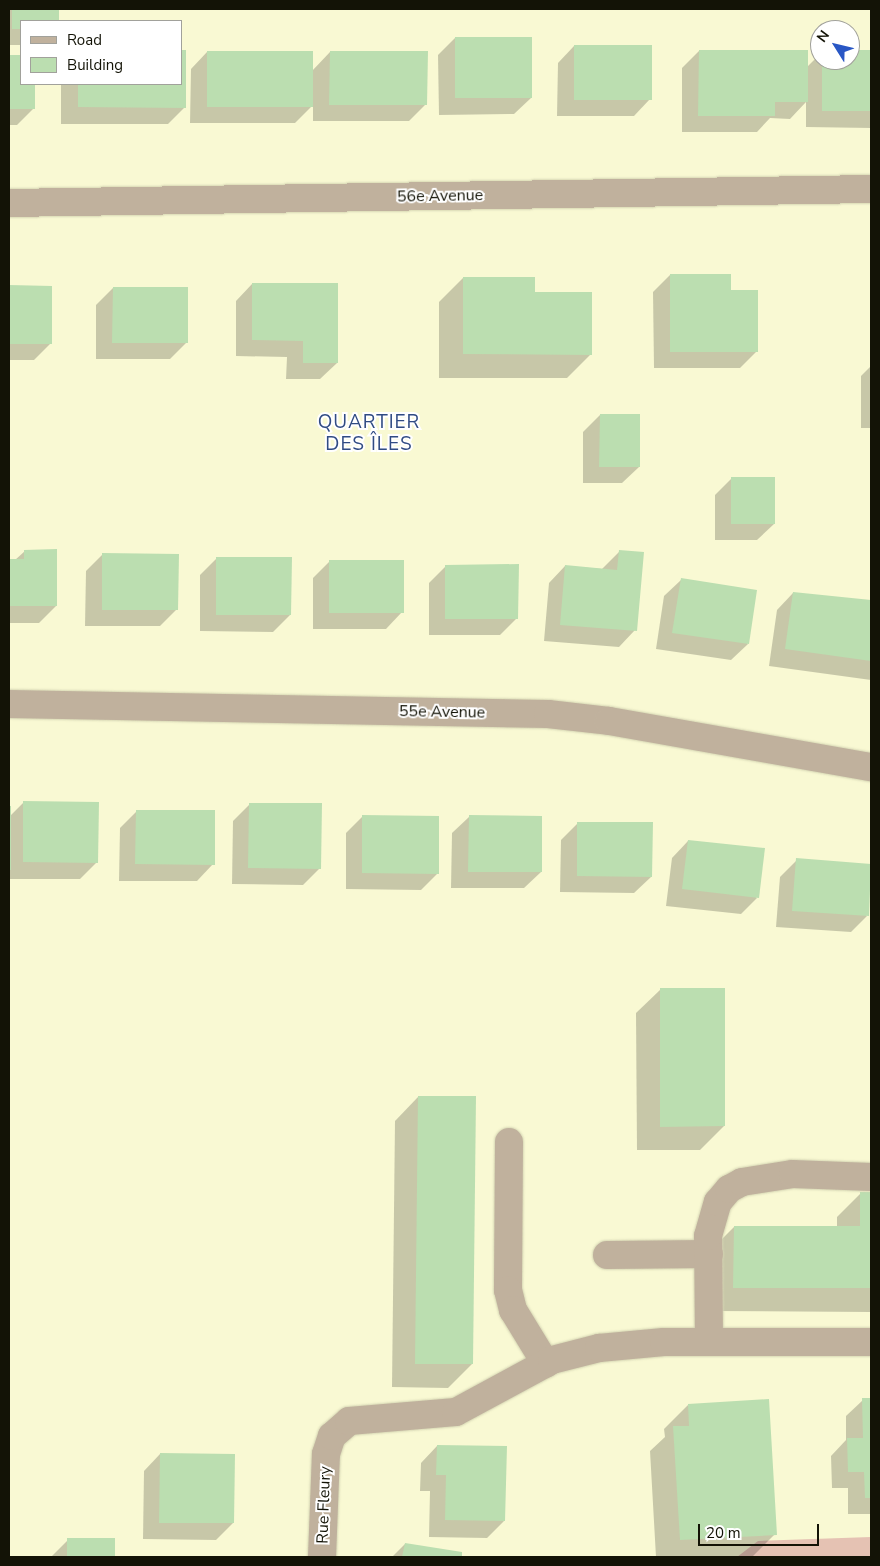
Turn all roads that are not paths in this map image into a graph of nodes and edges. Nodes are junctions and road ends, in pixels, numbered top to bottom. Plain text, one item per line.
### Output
1 (871, 189) edge
2 (9, 203) edge
3 (9, 704) edge
4 (871, 767) edge
5 (509, 1142) dead end
6 (871, 1177) edge
7 (709, 1254) junction
8 (607, 1255) dead end
9 (708, 1342) junction
10 (871, 1342) edge
11 (546, 1364) junction
12 (322, 1557) edge

1 - 2 street, 56e Avenue
3 - 4 street, 55e Avenue
5 - 11 street
6 - 7 street
7 - 8 street
7 - 9 street
9 - 10 street
9 - 11 street
11 - 12 street, Rue Fleury

